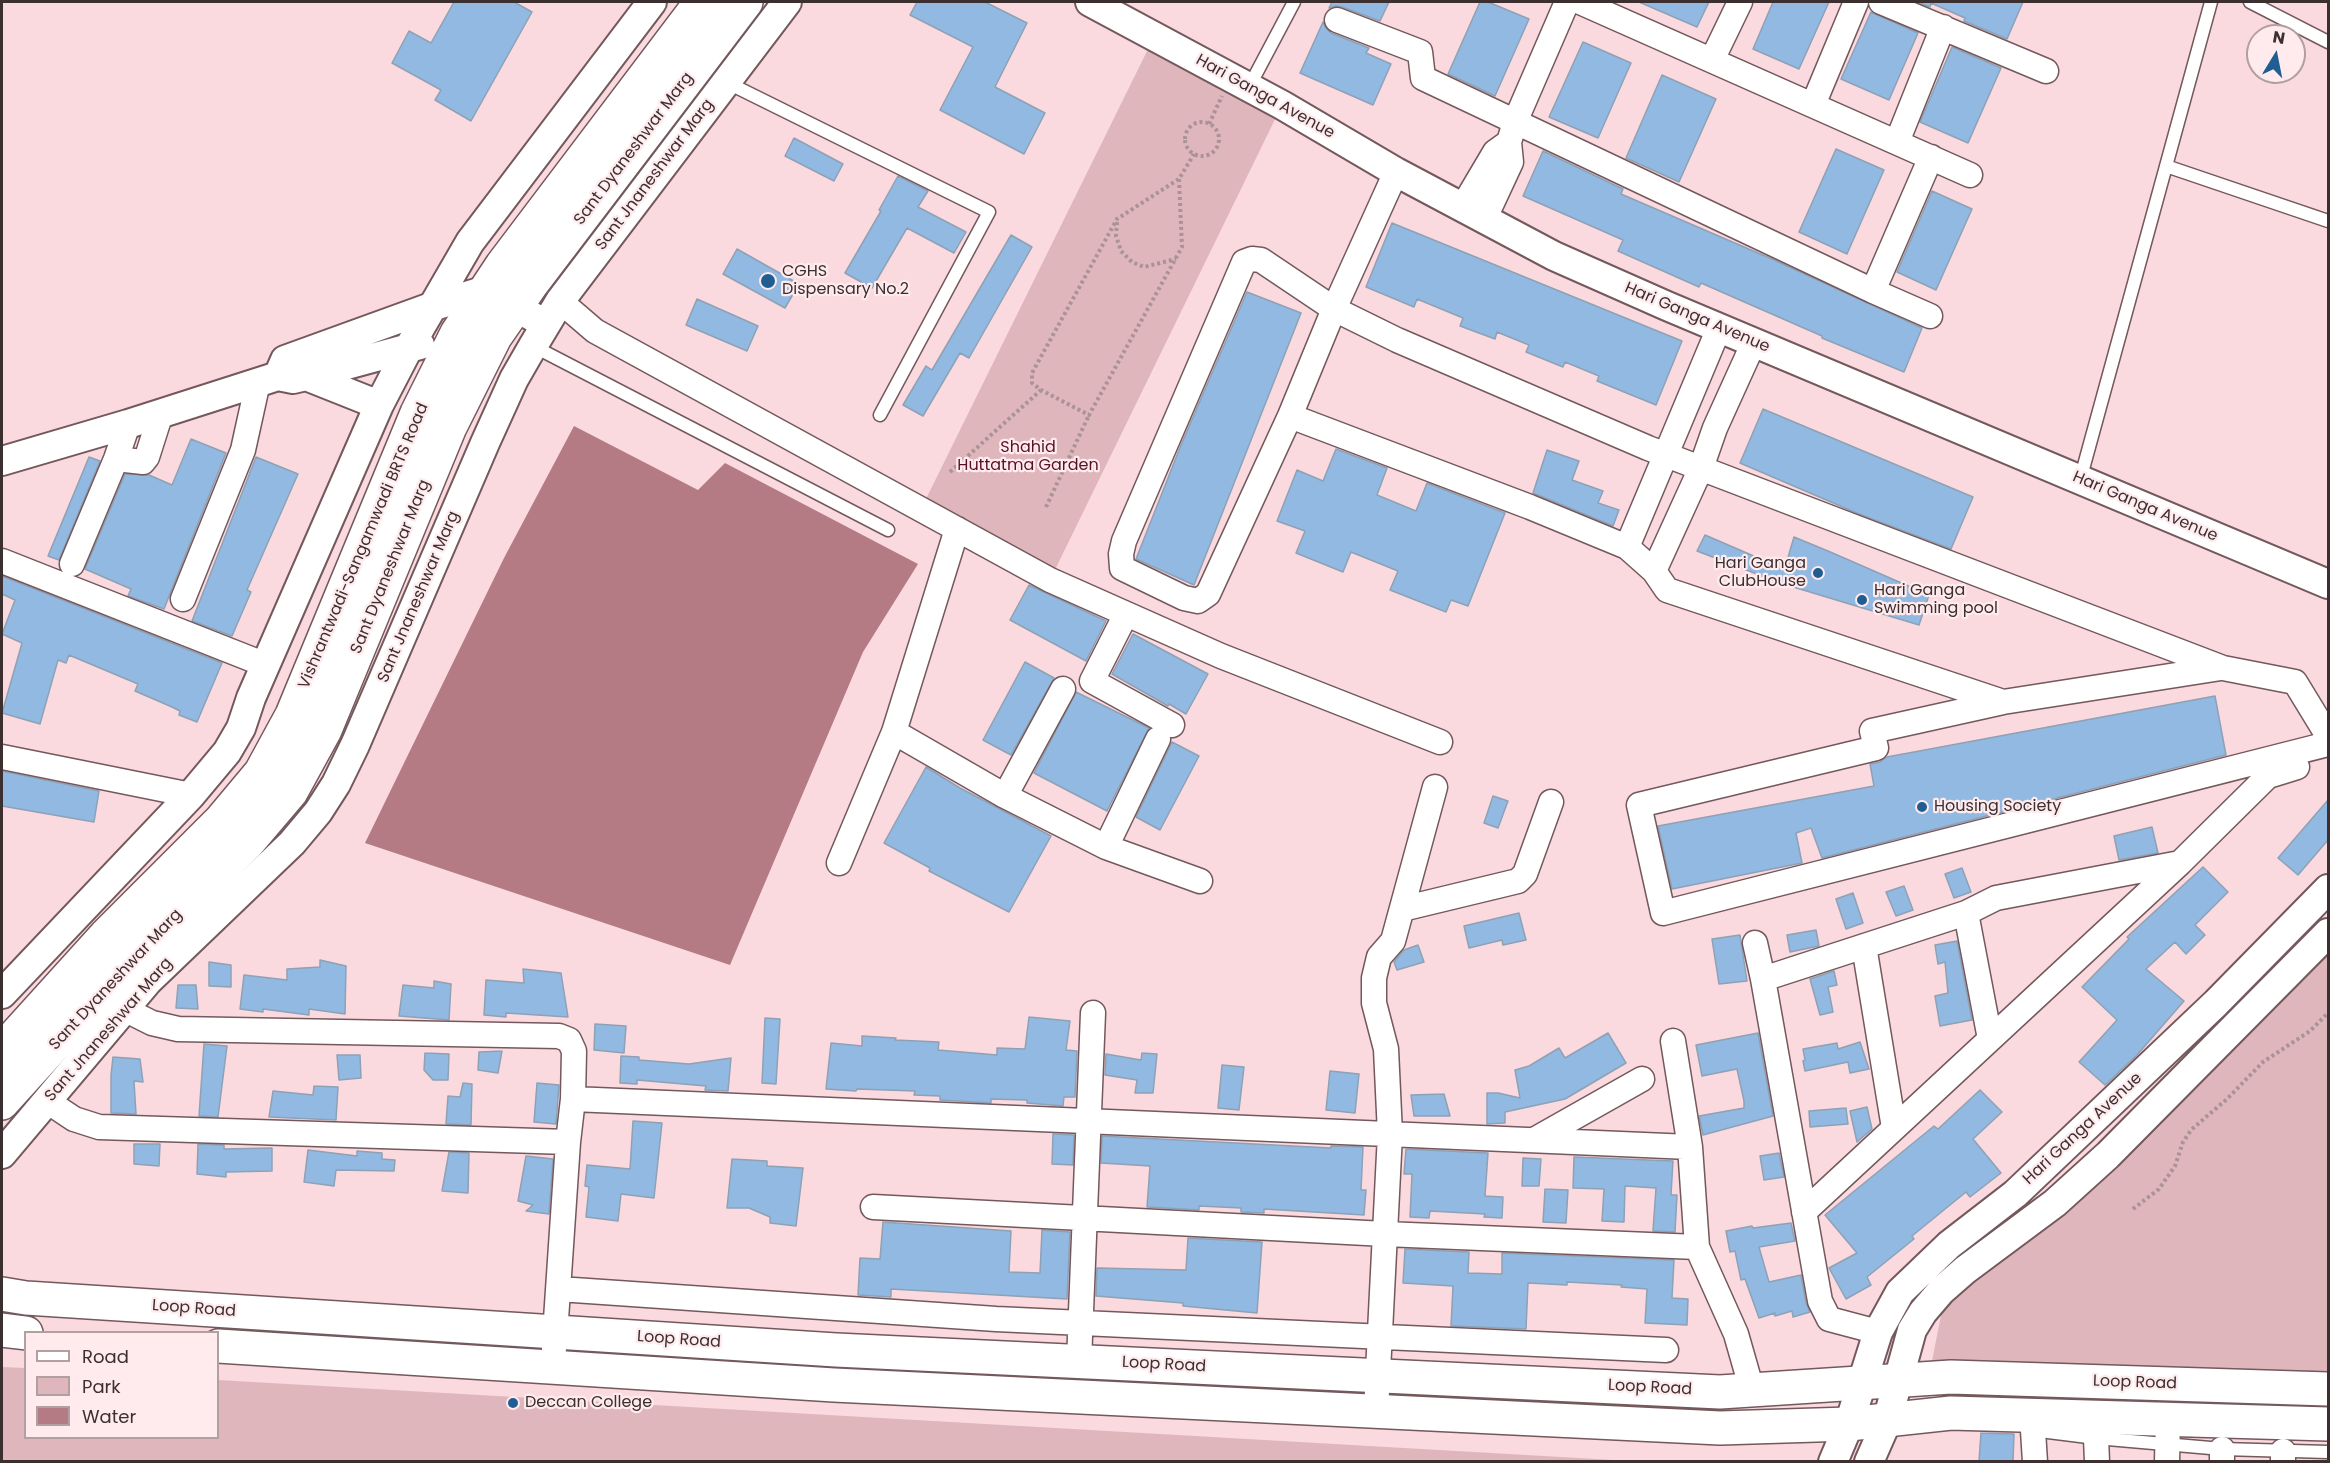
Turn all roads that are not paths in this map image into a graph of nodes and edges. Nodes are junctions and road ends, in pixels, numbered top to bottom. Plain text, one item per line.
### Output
1 (652, 2) edge
2 (701, 2) edge
3 (724, 2) edge
4 (746, 2) edge
5 (787, 2) edge
6 (1090, 2) edge
7 (1294, 2) edge
8 (1567, 2) edge
9 (1580, 2) edge
10 (1740, 2) edge
11 (1856, 2) edge
12 (1881, 2) edge
13 (2211, 2) edge
14 (2250, 2) edge
15 (1337, 20) dead end
16 (1943, 27) junction
17 (2328, 42) edge
18 (1712, 60) junction
19 (2046, 70) dead end
20 (726, 82) junction
21 (1249, 87) junction
22 (1813, 105) junction
23 (1512, 132) junction
24 (1897, 142) junction
25 (1931, 158) junction
26 (2166, 166) junction
27 (1396, 172) junction
28 (1970, 175) dead end
29 (1474, 212) junction
30 (2328, 221) edge
31 (1873, 291) junction
32 (434, 306) junction
33 (1334, 309) junction
34 (490, 314) junction
35 (1930, 316) dead end
36 (546, 324) junction
37 (1719, 328) junction
38 (1754, 342) junction
39 (408, 348) junction
40 (306, 376) junction
41 (268, 379) junction
42 (379, 405) junction
43 (161, 413) junction
44 (880, 414) dead end
45 (1290, 416) junction
46 (128, 424) junction
47 (1666, 455) junction
48 (116, 459) junction
49 (2, 461) edge
50 (1701, 468) junction
51 (2080, 480) junction
52 (957, 529) junction
53 (888, 530) dead end
54 (1627, 547) junction
55 (2, 561) edge
56 (72, 564) dead end
57 (1654, 571) junction
58 (2328, 584) edge
59 (183, 599) dead end
60 (1126, 614) junction
61 (266, 665) junction
62 (2223, 668) junction
63 (1063, 688) dead end
64 (2003, 702) junction
65 (894, 732) junction
66 (2328, 736) edge
67 (1440, 742) dead end
68 (2328, 744) edge
69 (2, 757) edge
70 (2328, 758) edge
71 (1436, 787) dead end
72 (191, 795) junction
73 (1005, 796) junction
74 (1551, 802) dead end
75 (1106, 847) junction
76 (2180, 862) junction
77 (839, 863) dead end
78 (1200, 881) dead end
79 (2328, 889) edge
80 (1402, 909) junction
81 (1966, 913) junction
82 (2328, 933) edge
83 (1755, 943) dead end
84 (1864, 946) junction
85 (1763, 979) junction
86 (2, 994) edge
87 (124, 1010) junction
88 (1093, 1013) dead end
89 (1990, 1039) junction
90 (1673, 1041) dead end
91 (2, 1050) edge
92 (2, 1076) edge
93 (1642, 1079) dead end
94 (573, 1099) junction
95 (46, 1101) junction
96 (2, 1103) edge
97 (1089, 1122) junction
98 (1894, 1128) junction
99 (1390, 1134) junction
100 (1534, 1140) junction
101 (568, 1142) junction
102 (1690, 1147) junction
103 (2, 1154) edge
104 (873, 1207) dead end
105 (1804, 1212) junction
106 (1084, 1218) junction
107 (1385, 1234) junction
108 (1696, 1247) junction
109 (559, 1288) junction
110 (2, 1294) edge
111 (1080, 1322) junction
112 (2, 1330) edge
113 (556, 1332) junction
114 (1878, 1332) junction
115 (24, 1333) edge
116 (1380, 1336) junction
117 (219, 1346) edge
118 (1666, 1350) dead end
119 (1079, 1361) junction
120 (552, 1367) junction
121 (1378, 1376) junction
122 (1899, 1379) junction
123 (1862, 1383) junction
124 (2328, 1389) edge
125 (1752, 1390) junction
126 (1376, 1411) junction
127 (1887, 1421) junction
128 (2032, 1422) junction
129 (1849, 1424) junction
130 (2328, 1424) edge
131 (2168, 1442) edge
132 (2096, 1450) edge
133 (2328, 1452) edge
134 (2222, 1455) edge
135 (2283, 1456) edge
136 (1833, 1461) edge
137 (1869, 1461) edge
138 (2035, 1461) edge

1 - 32 street
2 - 34 main road, Sant Dyaneshwar Marg
3 - 34 lane, Vishrantwadi-Sangamwadi BRTS Road
4 - 34 main road, Sant Dyaneshwar Marg
5 - 20 street, Sant Jnaneshwar Marg
6 - 21 street, Hari Ganga Avenue
7 - 21 lane
8 - 23 street
9 - 18 street
10 - 18 street
11 - 22 street
12 - 16 street
13 - 26 lane
14 - 17 lane
15 - 23 street
16 - 19 street
16 - 24 street
18 - 22 street
20 - 36 street, Sant Jnaneshwar Marg
20 - 44 lane
21 - 27 street, Hari Ganga Avenue
22 - 24 street
23 - 29 street
23 - 31 street
24 - 25 street
25 - 28 street
25 - 31 street
26 - 30 lane
26 - 51 lane
27 - 29 street, Hari Ganga Avenue
27 - 33 street
29 - 37 street, Hari Ganga Avenue
31 - 35 street
32 - 34 street
32 - 39 street
32 - 41 street
33 - 45 street
33 - 45 street
33 - 47 street
34 - 36 street
34 - 39 street
34 - 91 main road, Sant Dyaneshwar Marg
34 - 92 lane, Vishrantwadi-Sangamwadi BRTS Road
34 - 96 main road, Sant Dyaneshwar Marg
36 - 52 street
36 - 53 lane
36 - 87 street, Sant Jnaneshwar Marg
37 - 38 street, Hari Ganga Avenue
37 - 47 street
38 - 50 street
38 - 51 street, Hari Ganga Avenue
39 - 40 street
39 - 42 street
40 - 41 street
40 - 42 street
41 - 43 street
41 - 59 street
42 - 61 street
43 - 46 street
43 - 48 street
45 - 54 street
46 - 48 street
46 - 49 street
47 - 50 street
47 - 54 street
48 - 56 street
50 - 57 street
50 - 62 street
51 - 58 street, Hari Ganga Avenue
52 - 60 street
52 - 65 street
54 - 57 street
55 - 61 street
57 - 64 street
60 - 67 street
60 - 75 street
61 - 72 street
62 - 64 street
62 - 66 street
63 - 73 street
64 - 68 street
65 - 73 street
65 - 77 street
69 - 72 street
70 - 76 street
71 - 80 street
72 - 86 street
73 - 75 street
74 - 80 street
75 - 78 street
76 - 81 street
76 - 89 street
79 - 114 street, Hari Ganga Avenue
80 - 99 street
81 - 84 street
81 - 89 street
82 - 122 street, Hari Ganga Avenue
83 - 85 street
84 - 85 street
84 - 98 street
85 - 105 street
87 - 94 street
87 - 95 street, Sant Jnaneshwar Marg
88 - 97 street
89 - 98 street
90 - 102 street
93 - 100 street
94 - 97 street
94 - 101 street
95 - 101 street
95 - 103 street, Sant Jnaneshwar Marg
97 - 99 street
97 - 106 street
98 - 105 street
99 - 100 street
99 - 107 street
100 - 102 street
101 - 109 street
102 - 108 street
104 - 106 street
105 - 114 street
106 - 107 street
106 - 111 street
107 - 108 street
107 - 116 street
108 - 125 street
109 - 111 street
109 - 113 street
110 - 113 main road, Loop Road
111 - 116 street
111 - 119 street
112 - 115 main road
113 - 119 main road, Loop Road
113 - 120 street
114 - 123 street, Hari Ganga Avenue
116 - 118 street
116 - 121 street
117 - 120 main road
119 - 121 main road, Loop Road
120 - 126 main road
121 - 125 main road, Loop Road
121 - 126 street
122 - 123 main road, Loop Road
122 - 124 main road, Loop Road
122 - 127 street, Hari Ganga Avenue
123 - 125 main road, Loop Road
123 - 129 street, Hari Ganga Avenue
126 - 129 main road
127 - 128 main road
127 - 129 main road
127 - 137 street, Hari Ganga Avenue
128 - 131 main road
128 - 132 lane
128 - 138 street
129 - 136 street, Hari Ganga Avenue
130 - 131 main road
131 - 132 lane
131 - 134 lane
133 - 135 lane
134 - 135 lane

